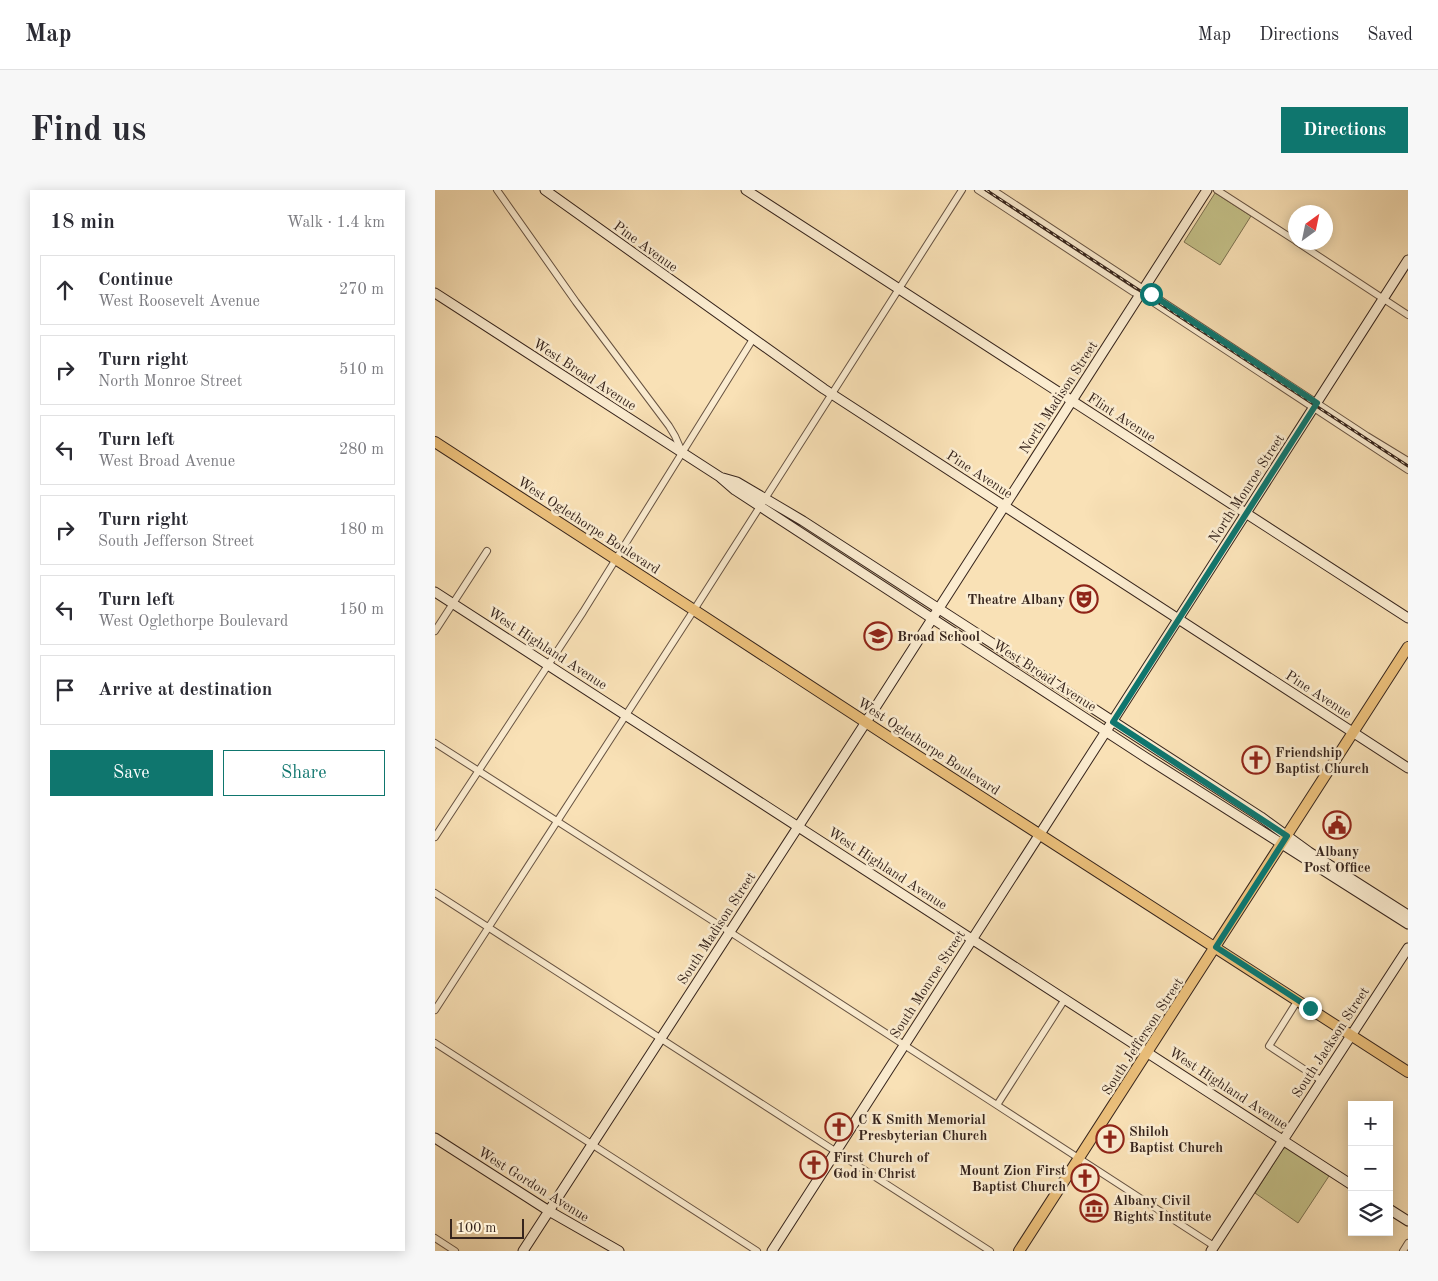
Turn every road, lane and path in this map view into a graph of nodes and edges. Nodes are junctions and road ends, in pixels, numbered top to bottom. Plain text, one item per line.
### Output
1 (497, 190) edge
2 (545, 190) edge
3 (747, 190) edge
4 (962, 190) edge
5 (977, 190) edge
6 (993, 190) edge
7 (1207, 190) edge
8 (1217, 190) edge
9 (1288, 237) edge
10 (1308, 250) edge
11 (1408, 260) edge
12 (899, 289) junction
13 (1142, 292) junction
14 (435, 293) edge
15 (1383, 299) junction
16 (1408, 315) edge
17 (753, 339) junction
18 (831, 394) junction
19 (1072, 401) junction
20 (1315, 405) junction
21 (669, 426) junction
22 (663, 440) junction
23 (435, 442) edge
24 (682, 452) junction
25 (1408, 461) edge
26 (1408, 470) edge
27 (763, 502) junction
28 (1004, 506) junction
29 (1246, 513) junction
30 (487, 550) dead end
31 (616, 559) junction
32 (435, 592) edge
33 (453, 604) junction
34 (939, 609) junction
35 (694, 610) junction
36 (1408, 618) edge
37 (932, 619) junction
38 (1179, 619) junction
39 (435, 631) edge
40 (1408, 647) edge
41 (547, 664) junction
42 (626, 715) junction
43 (866, 722) junction
44 (1113, 722) junction
45 (1106, 732) junction
46 (1353, 733) junction
47 (435, 743) edge
48 (1408, 768) edge
49 (478, 770) junction
50 (557, 820) junction
51 (798, 826) junction
52 (1039, 834) junction
53 (435, 837) edge
54 (1284, 840) junction
55 (435, 893) edge
56 (1408, 915) edge
57 (1408, 924) edge
58 (488, 928) junction
59 (730, 932) junction
60 (972, 939) junction
61 (1216, 947) junction
62 (1408, 948) edge
63 (1065, 999) junction
64 (1298, 1000) junction
65 (435, 1010) edge
66 (1351, 1035) junction
67 (661, 1038) junction
68 (435, 1043) edge
69 (903, 1045) junction
70 (1148, 1052) junction
71 (1408, 1072) edge
72 (1321, 1081) junction
73 (997, 1105) junction
74 (435, 1138) edge
75 (1283, 1140) junction
76 (593, 1145) junction
77 (835, 1152) junction
78 (1079, 1158) junction
79 (1348, 1181) edge
80 (549, 1211) junction
81 (1393, 1212) edge
82 (1408, 1221) edge
83 (435, 1238) edge
84 (1408, 1243) edge
85 (1213, 1249) edge
86 (455, 1251) edge
87 (523, 1251) edge
88 (619, 1251) edge
89 (757, 1251) edge
90 (772, 1251) edge
91 (990, 1251) edge
92 (1019, 1251) edge
93 (1403, 1251) edge

1 - 21 street
2 - 17 main road, Pine Avenue
3 - 12 main road, Flint Avenue
4 - 12 street
5 - 13 street
6 - 13 street
7 - 13 main road, North Madison Street
8 - 9 street
10 - 15 street
11 - 15 main road, North Monroe Street
12 - 18 street
12 - 19 main road, Flint Avenue
13 - 19 main road, North Madison Street
13 - 20 street
14 - 22 main road, West Broad Avenue
15 - 16 street
15 - 20 main road, North Monroe Street
17 - 18 main road, Pine Avenue
17 - 24 street
18 - 27 street
18 - 28 main road, Pine Avenue
19 - 28 main road, North Madison Street
19 - 29 main road, Flint Avenue
20 - 25 street
20 - 26 street
20 - 29 main road, North Monroe Street
21 - 22 street
21 - 24 street
22 - 24 main road, West Broad Avenue
23 - 31 main road, West Oglethorpe Boulevard
24 - 27 main road, West Broad Avenue
24 - 31 street
27 - 34 main road, West Broad Avenue
27 - 35 street
27 - 37 main road, West Broad Avenue
28 - 34 main road, North Madison Street
28 - 38 main road, Pine Avenue
29 - 36 main road, Flint Avenue
29 - 38 main road, North Monroe Street
30 - 33 street
31 - 35 main road, West Oglethorpe Boulevard
31 - 41 street
32 - 33 main road, West Highland Avenue
33 - 39 street
33 - 41 main road, West Highland Avenue
34 - 37 main road, North Madison Street
34 - 44 main road, West Broad Avenue
35 - 42 street
35 - 43 main road, West Oglethorpe Boulevard
37 - 43 main road, South Madison Street
37 - 45 main road, West Broad Avenue
38 - 44 main road, North Monroe Street
38 - 46 main road, Pine Avenue
40 - 46 main road, South Jefferson Street
41 - 42 main road, West Highland Avenue
41 - 49 street
42 - 50 street
42 - 51 main road, West Highland Avenue
43 - 51 main road, South Madison Street
43 - 52 main road, West Oglethorpe Boulevard
44 - 45 main road, North Monroe Street
44 - 54 main road, West Broad Avenue
45 - 52 main road, South Monroe Street
45 - 54 main road, West Broad Avenue
46 - 48 main road, Pine Avenue
46 - 54 main road, South Jefferson Street
47 - 49 street
49 - 50 street
49 - 53 street
50 - 58 street
50 - 59 street
51 - 59 main road, South Madison Street
51 - 60 main road, West Highland Avenue
52 - 60 main road, South Monroe Street
52 - 61 main road, West Oglethorpe Boulevard
54 - 56 main road, West Broad Avenue
54 - 57 main road, West Broad Avenue
54 - 61 main road, South Jefferson Street
55 - 58 street
58 - 65 street
58 - 67 street
59 - 67 main road, South Madison Street
59 - 69 street
60 - 63 main road, West Highland Avenue
60 - 69 main road, South Monroe Street
61 - 64 main road, West Oglethorpe Boulevard
61 - 70 main road, South Jefferson Street
62 - 66 main road, South Jackson Street
63 - 70 main road, West Highland Avenue
63 - 73 street
64 - 66 main road, West Oglethorpe Boulevard
64 - 72 street
66 - 71 main road, West Oglethorpe Boulevard
66 - 72 main road, South Jackson Street
67 - 76 main road, South Madison Street
67 - 77 street
68 - 76 street
69 - 73 street
69 - 77 main road, South Monroe Street
70 - 75 main road, West Highland Avenue
70 - 78 main road, South Jefferson Street
72 - 75 main road, South Jackson Street
73 - 78 street
74 - 80 main road, West Gordon Avenue
75 - 79 main road, West Highland Avenue
75 - 85 main road, South Jackson Street
76 - 80 main road, South Madison Street
76 - 89 street
77 - 90 main road, South Monroe Street
77 - 91 street
78 - 85 street
78 - 92 main road, South Jefferson Street
80 - 87 main road, South Madison Street
80 - 88 main road, West Gordon Avenue
81 - 82 main road
83 - 86 street
84 - 93 street

